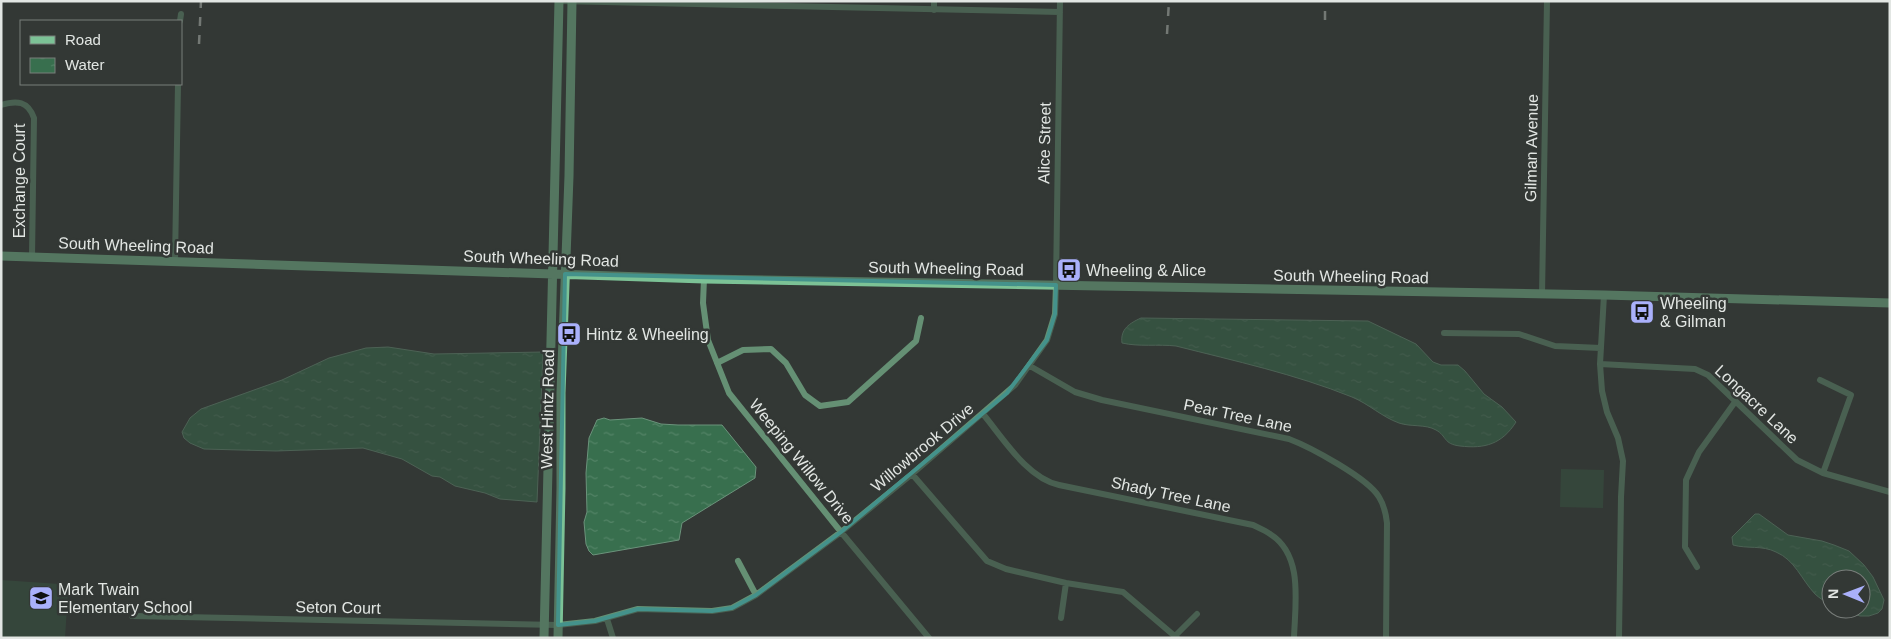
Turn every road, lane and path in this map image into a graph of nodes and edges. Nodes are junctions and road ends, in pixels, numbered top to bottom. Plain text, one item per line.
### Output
1 (558, 1) edge
2 (572, 1) edge
3 (934, 1) edge
4 (1060, 1) edge
5 (1547, 1) edge
6 (934, 10) junction
7 (1060, 12) junction
8 (181, 14) dead end
9 (180, 20) edge
10 (178, 85) edge
11 (1, 105) edge
12 (1, 256) edge
13 (32, 256) junction
14 (175, 261) junction
15 (552, 273) junction
16 (565, 274) junction
17 (704, 279) junction
18 (1056, 285) junction
19 (1542, 295) junction
20 (1604, 295) junction
21 (1890, 303) edge
22 (921, 318) dead end
23 (1444, 333) dead end
24 (1601, 348) junction
25 (716, 363) junction
26 (1600, 364) junction
27 (1030, 366) junction
28 (1820, 380) dead end
29 (1735, 402) junction
30 (983, 414) junction
31 (1824, 473) junction
32 (912, 474) junction
33 (1890, 492) edge
34 (841, 532) junction
35 (738, 561) dead end
36 (1697, 567) dead end
37 (1066, 583) junction
38 (756, 595) junction
39 (1198, 614) dead end
40 (132, 616) dead end
41 (607, 618) junction
42 (1061, 618) dead end
43 (544, 625) junction
44 (558, 625) junction
45 (1176, 637) edge
46 (544, 638) edge
47 (558, 638) edge
48 (613, 638) edge
49 (929, 638) edge
50 (1294, 638) edge
51 (1386, 638) edge
52 (1619, 638) edge

1 - 2 street
1 - 15 main road, West Hintz Road
2 - 6 street
2 - 16 main road, West Hintz Road
3 - 6 street
4 - 7 street, Alice Street
5 - 19 street, Gilman Avenue
6 - 7 street
7 - 18 street, Alice Street
8 - 9 street
10 - 14 street
11 - 13 street, Exchange Court
12 - 13 main road, South Wheeling Road
13 - 14 main road, South Wheeling Road
14 - 15 main road, South Wheeling Road
15 - 16 main road, South Wheeling Road
15 - 43 main road, West Hintz Road
16 - 17 main road, South Wheeling Road
16 - 44 main road, West Hintz Road
17 - 18 main road, South Wheeling Road
17 - 25 street, Weeping Willow Drive
18 - 19 main road, South Wheeling Road
18 - 27 street, Willowbrook Drive
19 - 20 main road, South Wheeling Road
20 - 21 main road, South Wheeling Road
20 - 24 street
22 - 25 street
23 - 24 street
24 - 26 street
25 - 34 street, Weeping Willow Drive
26 - 29 street, Longacre Lane
26 - 52 street
27 - 30 street, Willowbrook Drive
27 - 51 street, Pear Tree Lane
28 - 31 street
29 - 31 street, Longacre Lane
29 - 36 street
30 - 32 street, Willowbrook Drive
30 - 50 street, Shady Tree Lane
31 - 33 street, Longacre Lane
32 - 34 street, Willowbrook Drive
32 - 37 street
34 - 38 street, Willowbrook Drive
34 - 49 street, Weeping Willow Drive
35 - 38 street
37 - 42 street
37 - 45 street
38 - 41 street, Willowbrook Drive
39 - 45 street
40 - 43 street, Seton Court
41 - 44 street, Willowbrook Drive
41 - 48 street
43 - 44 street, Willowbrook Drive
43 - 46 main road, West Hintz Road
44 - 47 main road, West Hintz Road

